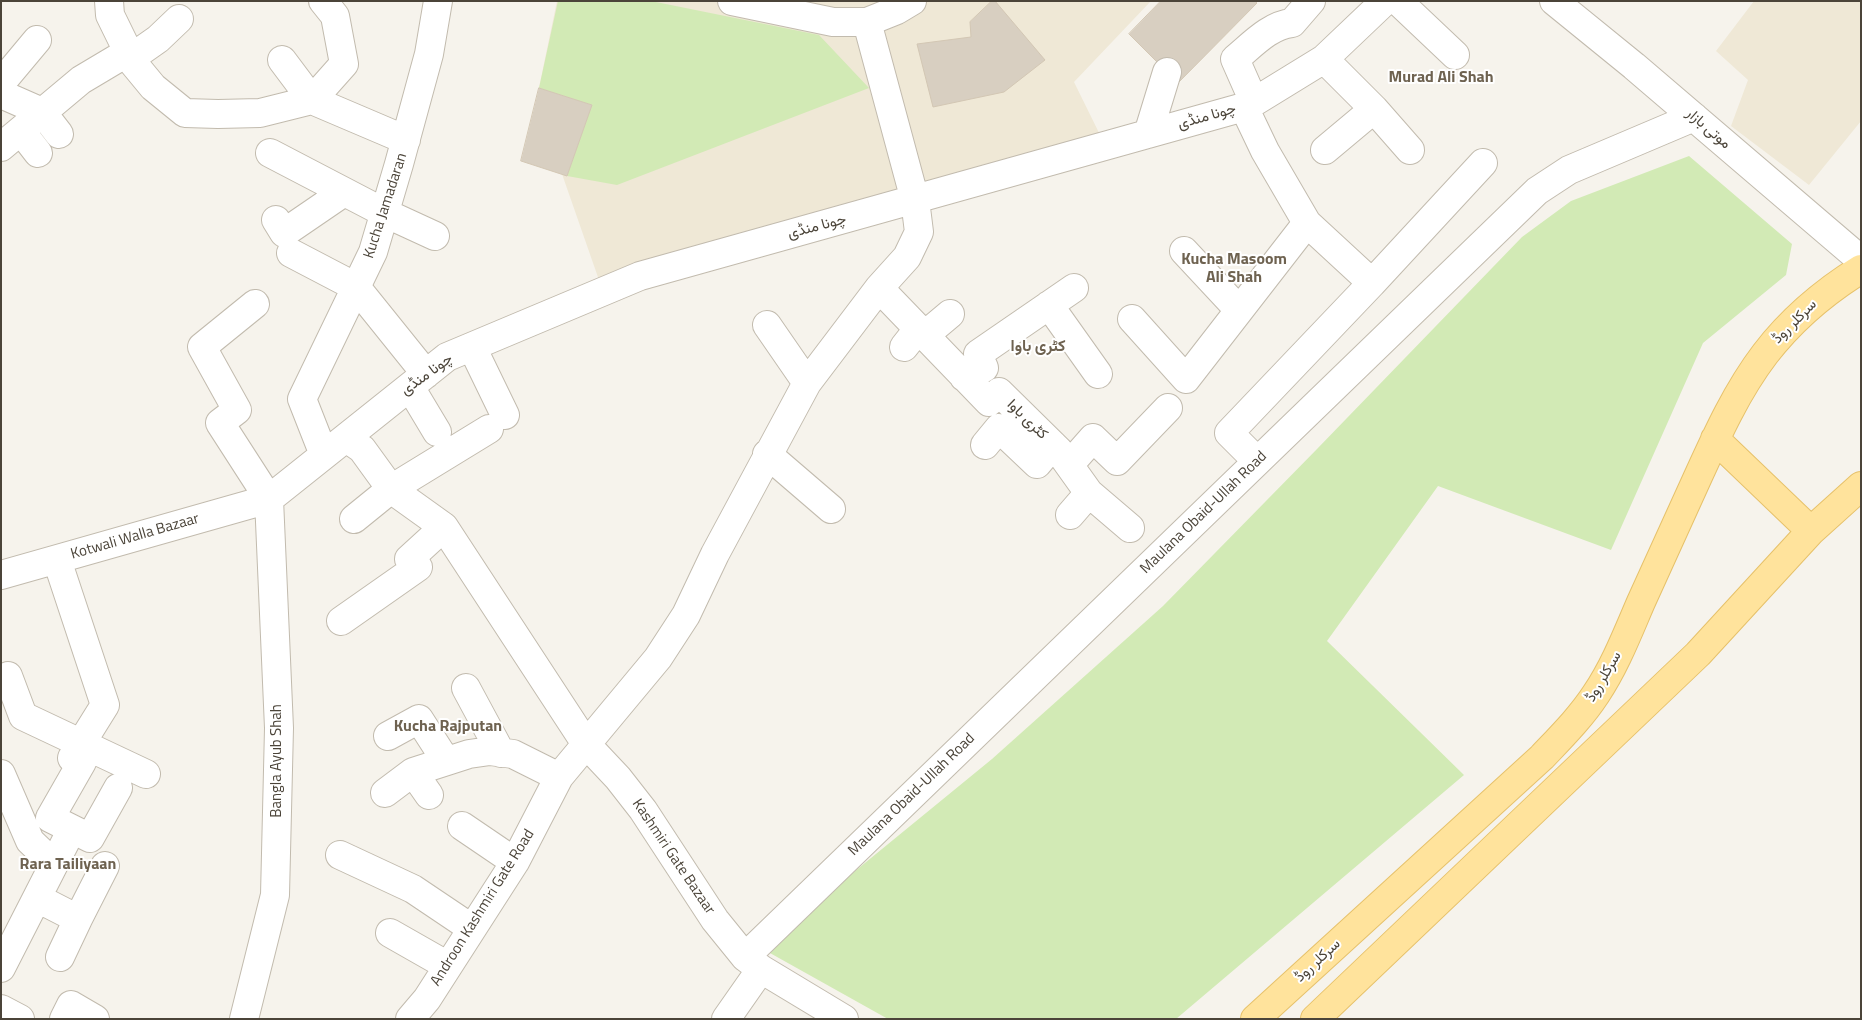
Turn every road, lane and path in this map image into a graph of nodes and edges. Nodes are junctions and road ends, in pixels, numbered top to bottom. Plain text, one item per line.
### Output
1 (109, 1) edge
2 (323, 1) edge
3 (438, 1) edge
4 (732, 1) edge
5 (912, 1) edge
6 (1311, 1) edge
7 (1385, 1) edge
8 (1398, 1) edge
9 (1554, 1) edge
10 (179, 19) dead end
11 (867, 22) junction
12 (37, 40) dead end
13 (129, 55) junction
14 (1455, 55) dead end
15 (1324, 59) junction
16 (282, 60) dead end
17 (1167, 72) dead end
18 (1, 83) edge
19 (1, 94) edge
20 (312, 100) junction
21 (1249, 105) junction
22 (1374, 109) junction
23 (42, 112) junction
24 (1694, 117) junction
25 (59, 134) dead end
26 (1148, 134) junction
27 (11, 139) edge
28 (406, 140) junction
29 (1325, 150) dead end
30 (1410, 150) dead end
31 (38, 153) dead end
32 (270, 153) dead end
33 (1483, 164) dead end
34 (344, 192) junction
35 (915, 200) junction
36 (385, 213) junction
37 (276, 220) dead end
38 (1308, 223) junction
39 (435, 236) dead end
40 (1184, 252) dead end
41 (290, 253) dead end
42 (1861, 260) edge
43 (1861, 269) edge
44 (1372, 283) junction
45 (356, 287) junction
46 (879, 288) junction
47 (1074, 288) dead end
48 (256, 304) dead end
49 (1049, 305) junction
50 (1239, 310) junction
51 (950, 314) dead end
52 (1132, 319) dead end
53 (767, 325) dead end
54 (916, 337) junction
55 (472, 347) junction
56 (1288, 371) junction
57 (1098, 374) dead end
58 (964, 377) junction
59 (418, 380) junction
60 (807, 383) junction
61 (1313, 397) dead end
62 (1168, 408) dead end
63 (437, 432) dead end
64 (346, 438) junction
65 (1715, 439) junction
66 (985, 445) dead end
67 (767, 454) junction
68 (1062, 455) junction
69 (324, 456) junction
70 (1252, 456) dead end
71 (1861, 486) edge
72 (391, 489) junction
73 (1089, 493) junction
74 (269, 499) junction
75 (830, 509) dead end
76 (1070, 515) dead end
77 (354, 520) dead end
78 (444, 527) junction
79 (1130, 528) dead end
80 (1811, 531) junction
81 (57, 560) junction
82 (1, 575) edge
83 (341, 621) dead end
84 (1, 679) edge
85 (466, 688) dead end
86 (388, 736) dead end
87 (81, 742) junction
88 (586, 744) junction
89 (501, 753) junction
90 (446, 761) junction
91 (413, 772) junction
92 (1, 774) edge
93 (146, 774) dead end
94 (559, 777) junction
95 (118, 788) dead end
96 (385, 793) dead end
97 (429, 795) dead end
98 (462, 826) dead end
99 (72, 829) junction
100 (340, 854) dead end
101 (515, 862) junction
102 (54, 864) junction
103 (105, 866) dead end
104 (37, 898) junction
105 (78, 919) junction
106 (471, 928) junction
107 (390, 933) dead end
108 (60, 957) dead end
109 (753, 963) junction
110 (448, 966) junction
111 (1, 968) edge
112 (1, 1009) edge
113 (20, 1019) edge
114 (64, 1019) edge
115 (96, 1019) edge
116 (244, 1019) edge
117 (410, 1019) edge
118 (726, 1019) edge
119 (844, 1019) edge
120 (1255, 1019) edge
121 (1315, 1019) edge

1 - 13 street
2 - 20 street
3 - 28 street, Kucha Jamadaran
4 - 11 street
5 - 11 street
6 - 21 street
7 - 15 street, چونا منڈی
8 - 14 street
9 - 24 street, موتی بازار
10 - 13 street
11 - 35 street, Androon Kashmiri Gate Road
12 - 18 street
13 - 20 street
13 - 23 street
15 - 21 street, چونا منڈی
15 - 22 street
16 - 20 street
17 - 26 street
19 - 23 street
20 - 28 street
21 - 26 street, چونا منڈی
21 - 38 street
22 - 29 street
22 - 30 street
23 - 25 street
23 - 27 street
24 - 42 street, موتی بازار
24 - 109 street, Maulana Obaid-Ullah Road
26 - 35 street, چونا منڈی
27 - 31 street
28 - 36 street, Kucha Jamadaran
32 - 34 street
33 - 44 street
34 - 36 street
34 - 37 street
35 - 46 street, Androon Kashmiri Gate Road
35 - 55 street, چونا منڈی
36 - 39 street
36 - 45 street, Kucha Jamadaran
38 - 44 street
38 - 50 street
40 - 50 street
41 - 45 street
43 - 65 main road, سرکلر روڈ
44 - 56 street
45 - 59 street
45 - 69 street, Kucha Jamadaran
46 - 54 street, کٹری باوا
46 - 60 street, Androon Kashmiri Gate Road
47 - 49 street
48 - 74 street
49 - 57 street
49 - 58 street
50 - 52 street
51 - 54 street
53 - 60 street
54 - 58 street, کٹری باوا
55 - 59 street, چونا منڈی
55 - 72 street
56 - 61 street
56 - 70 street
58 - 68 street, کٹری باوا
59 - 63 street
59 - 64 street, چونا منڈی
60 - 67 street, Androon Kashmiri Gate Road
62 - 68 street
64 - 69 street, چونا منڈی
64 - 72 street
65 - 80 main road
65 - 120 main road, سرکلر روڈ
66 - 68 street
67 - 75 street
67 - 88 street, Androon Kashmiri Gate Road
68 - 73 street, کٹری باوا
69 - 74 street, چونا منڈی
71 - 80 main road
72 - 77 street
72 - 78 street
73 - 76 street
73 - 79 street, کٹری باوا
74 - 81 street, Kotwali Walla Bazaar
74 - 116 street, Bangla Ayub Shah
78 - 83 street
78 - 88 street, Kashmiri Gate Bazaar
80 - 121 main road
81 - 82 street, Kotwali Walla Bazaar
81 - 87 street
84 - 87 street
85 - 89 street
86 - 90 street
87 - 93 street
87 - 99 street
88 - 94 street, Androon Kashmiri Gate Road
88 - 109 street, Kashmiri Gate Bazaar
89 - 90 street
89 - 94 street
90 - 91 street
91 - 96 street
91 - 97 street
92 - 102 street
94 - 101 street, Androon Kashmiri Gate Road
95 - 99 street
98 - 101 street
99 - 102 street
100 - 106 street
101 - 106 street, Androon Kashmiri Gate Road
102 - 104 street
103 - 105 street
104 - 105 street
104 - 111 street
105 - 108 street
106 - 110 street, Androon Kashmiri Gate Road
107 - 110 street
109 - 118 street, Maulana Obaid-Ullah Road
109 - 119 street
110 - 117 street, Androon Kashmiri Gate Road
112 - 113 street
114 - 115 street

